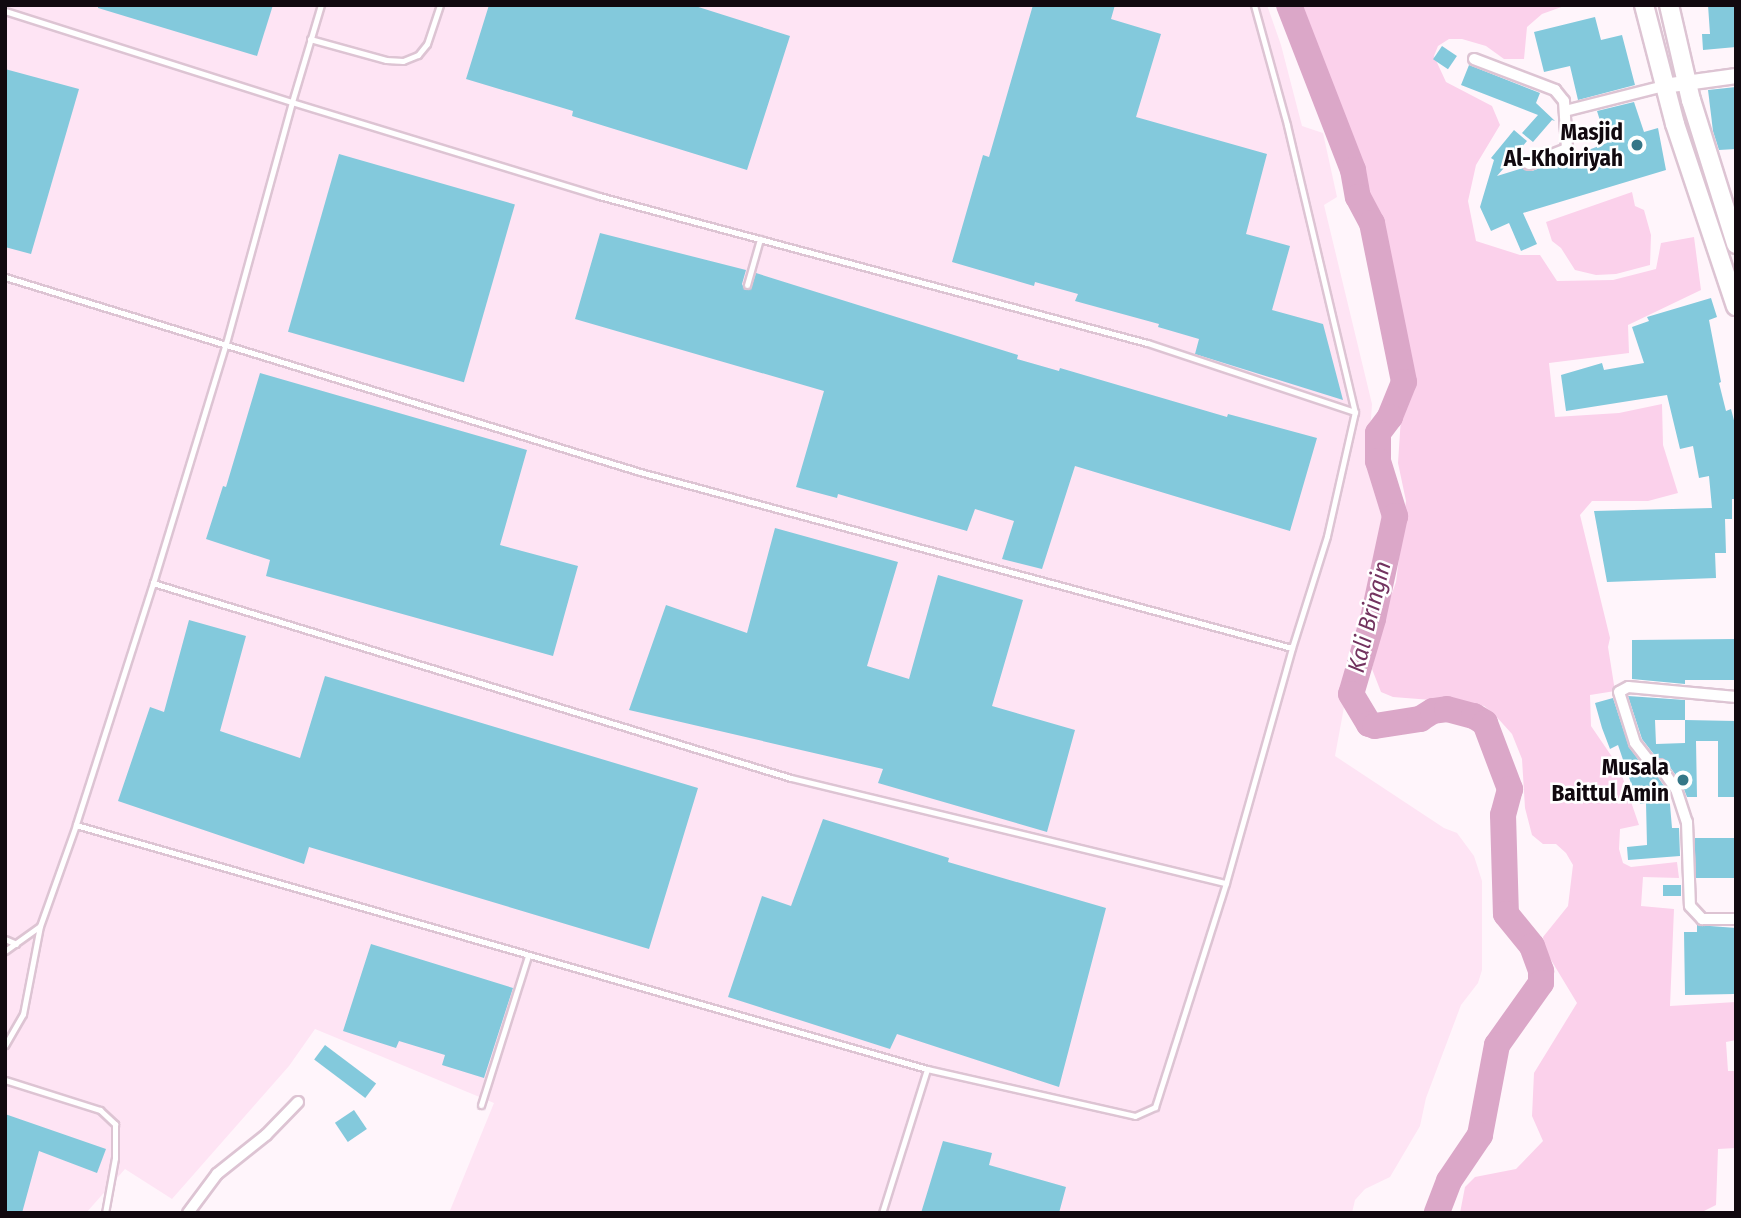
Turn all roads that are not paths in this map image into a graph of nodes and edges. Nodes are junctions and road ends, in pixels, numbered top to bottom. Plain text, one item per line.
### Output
1 (321, 5) edge
2 (440, 5) edge
3 (1254, 5) edge
4 (1644, 5) edge
5 (1669, 5) edge
6 (5, 11) edge
7 (310, 40) junction
8 (1475, 59) dead end
9 (1736, 76) edge
10 (1686, 83) junction
11 (1664, 86) junction
12 (292, 102) junction
13 (1565, 111) junction
14 (1529, 164) dead end
15 (760, 239) junction
16 (1736, 244) edge
17 (5, 277) edge
18 (747, 285) dead end
19 (1736, 306) edge
20 (226, 342) junction
21 (1355, 412) junction
22 (153, 583) junction
23 (1292, 648) junction
24 (1736, 697) edge
25 (76, 825) junction
26 (1226, 883) junction
27 (1736, 919) edge
28 (40, 926) junction
29 (5, 939) edge
30 (16, 944) junction
31 (5, 951) edge
32 (528, 956) junction
33 (5, 1045) edge
34 (927, 1069) junction
35 (5, 1080) edge
36 (298, 1102) dead end
37 (481, 1105) dead end
38 (106, 1213) edge
39 (188, 1213) edge
40 (882, 1213) edge

1 - 7 lane
2 - 7 lane
3 - 21 lane
4 - 11 main road
5 - 10 main road
6 - 12 lane
7 - 12 lane
8 - 13 street
9 - 10 street
10 - 11 street
10 - 16 main road
11 - 13 street
11 - 19 main road
12 - 15 lane
12 - 20 lane
13 - 14 street
15 - 18 lane
15 - 21 lane
17 - 20 lane
20 - 22 lane
20 - 23 lane
21 - 23 lane
22 - 25 lane
22 - 26 lane
23 - 26 lane
24 - 27 street
25 - 28 lane
25 - 32 lane
26 - 34 lane
28 - 30 lane
28 - 33 lane
29 - 30 lane
30 - 31 lane
32 - 34 lane
32 - 37 lane
34 - 40 lane
35 - 38 lane
36 - 39 street

